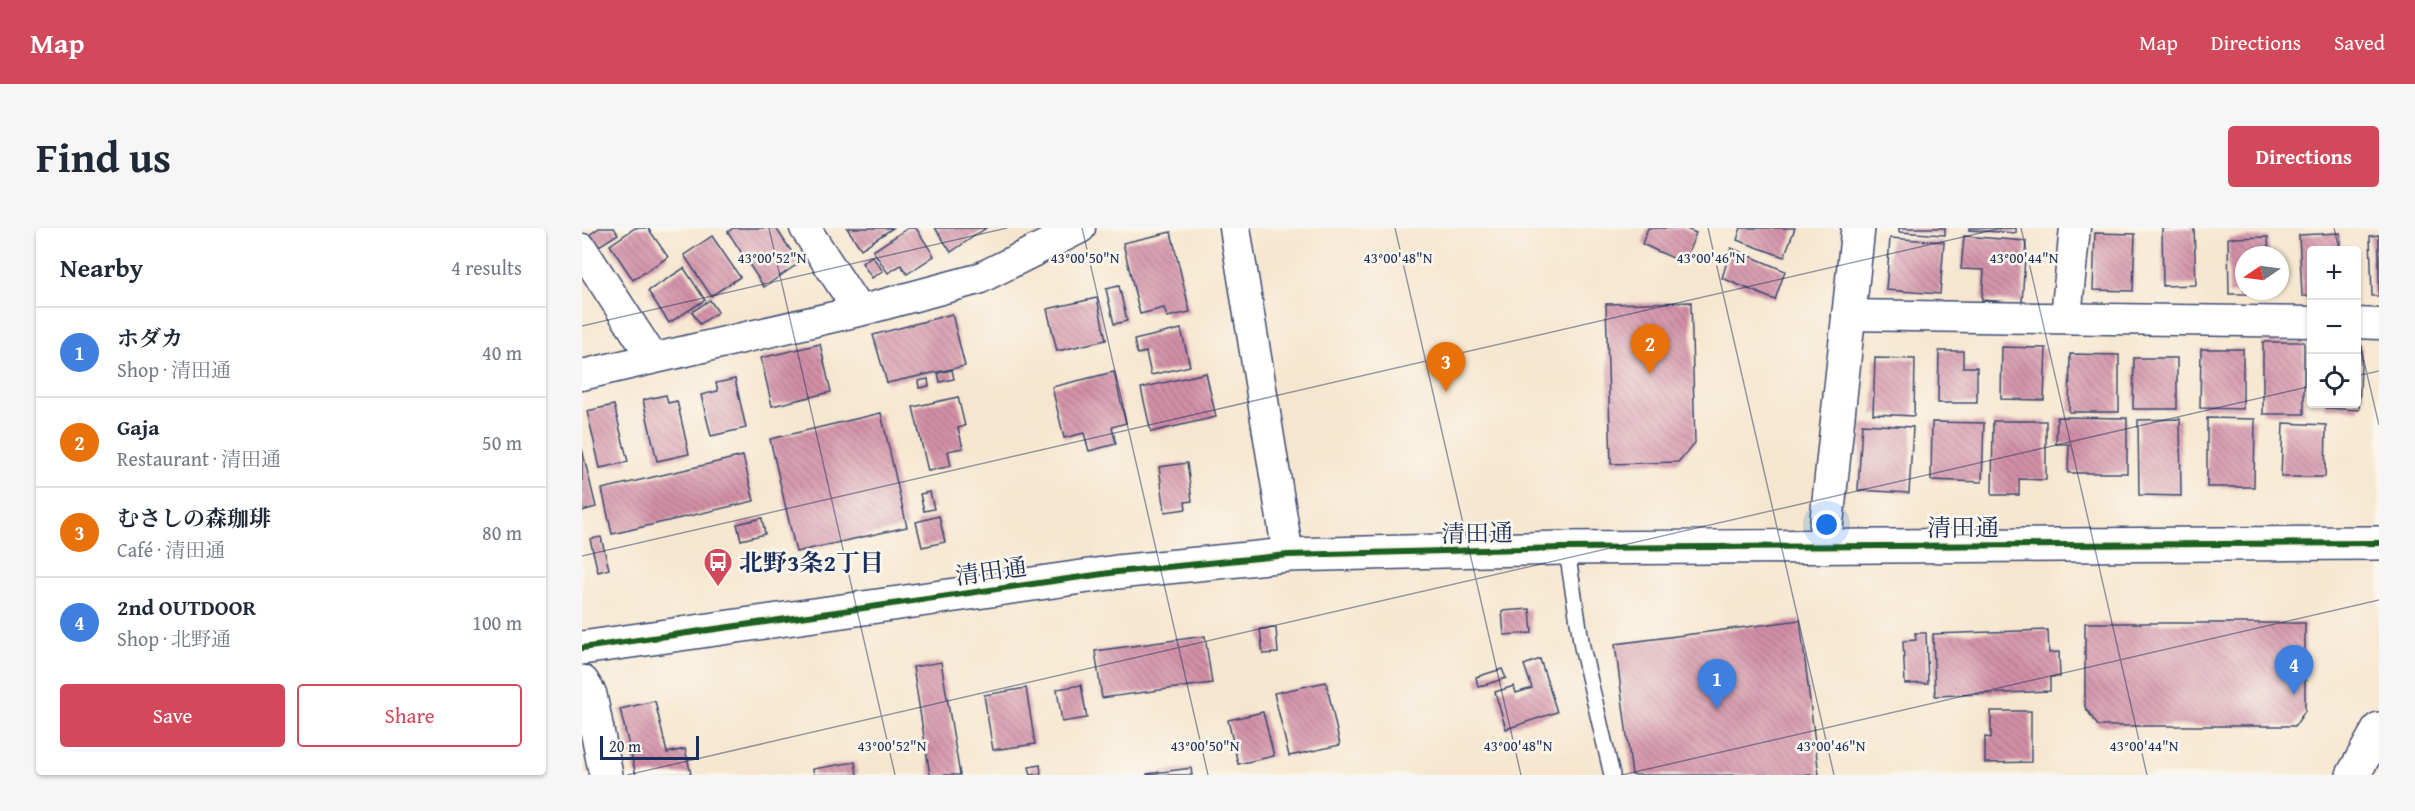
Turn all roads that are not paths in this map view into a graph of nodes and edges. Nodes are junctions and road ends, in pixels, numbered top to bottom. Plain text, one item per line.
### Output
1 (805, 228) edge
2 (1235, 228) edge
3 (1858, 228) edge
4 (2075, 228) edge
5 (1072, 229) edge
6 (582, 249) edge
7 (859, 310) junction
8 (1846, 315) junction
9 (2066, 317) junction
10 (2307, 322) edge
11 (2361, 323) edge
12 (2379, 324) edge
13 (652, 357) junction
14 (582, 375) edge
15 (2379, 543) edge
16 (1824, 546) junction
17 (1562, 548) junction
18 (1288, 555) junction
19 (582, 648) edge
20 (582, 682) edge
21 (2379, 729) edge
22 (606, 775) edge
23 (1612, 775) edge
24 (2354, 775) edge

1 - 7 street
2 - 18 street
3 - 8 street
4 - 9 street
5 - 7 street
6 - 13 street
7 - 13 street
8 - 9 street
8 - 16 street
9 - 10 street
11 - 12 street
13 - 14 street
15 - 16 street, 清田通
16 - 17 street, 清田通
17 - 18 street, 清田通
17 - 23 lane
18 - 19 street, 清田通
20 - 22 street
21 - 24 street

